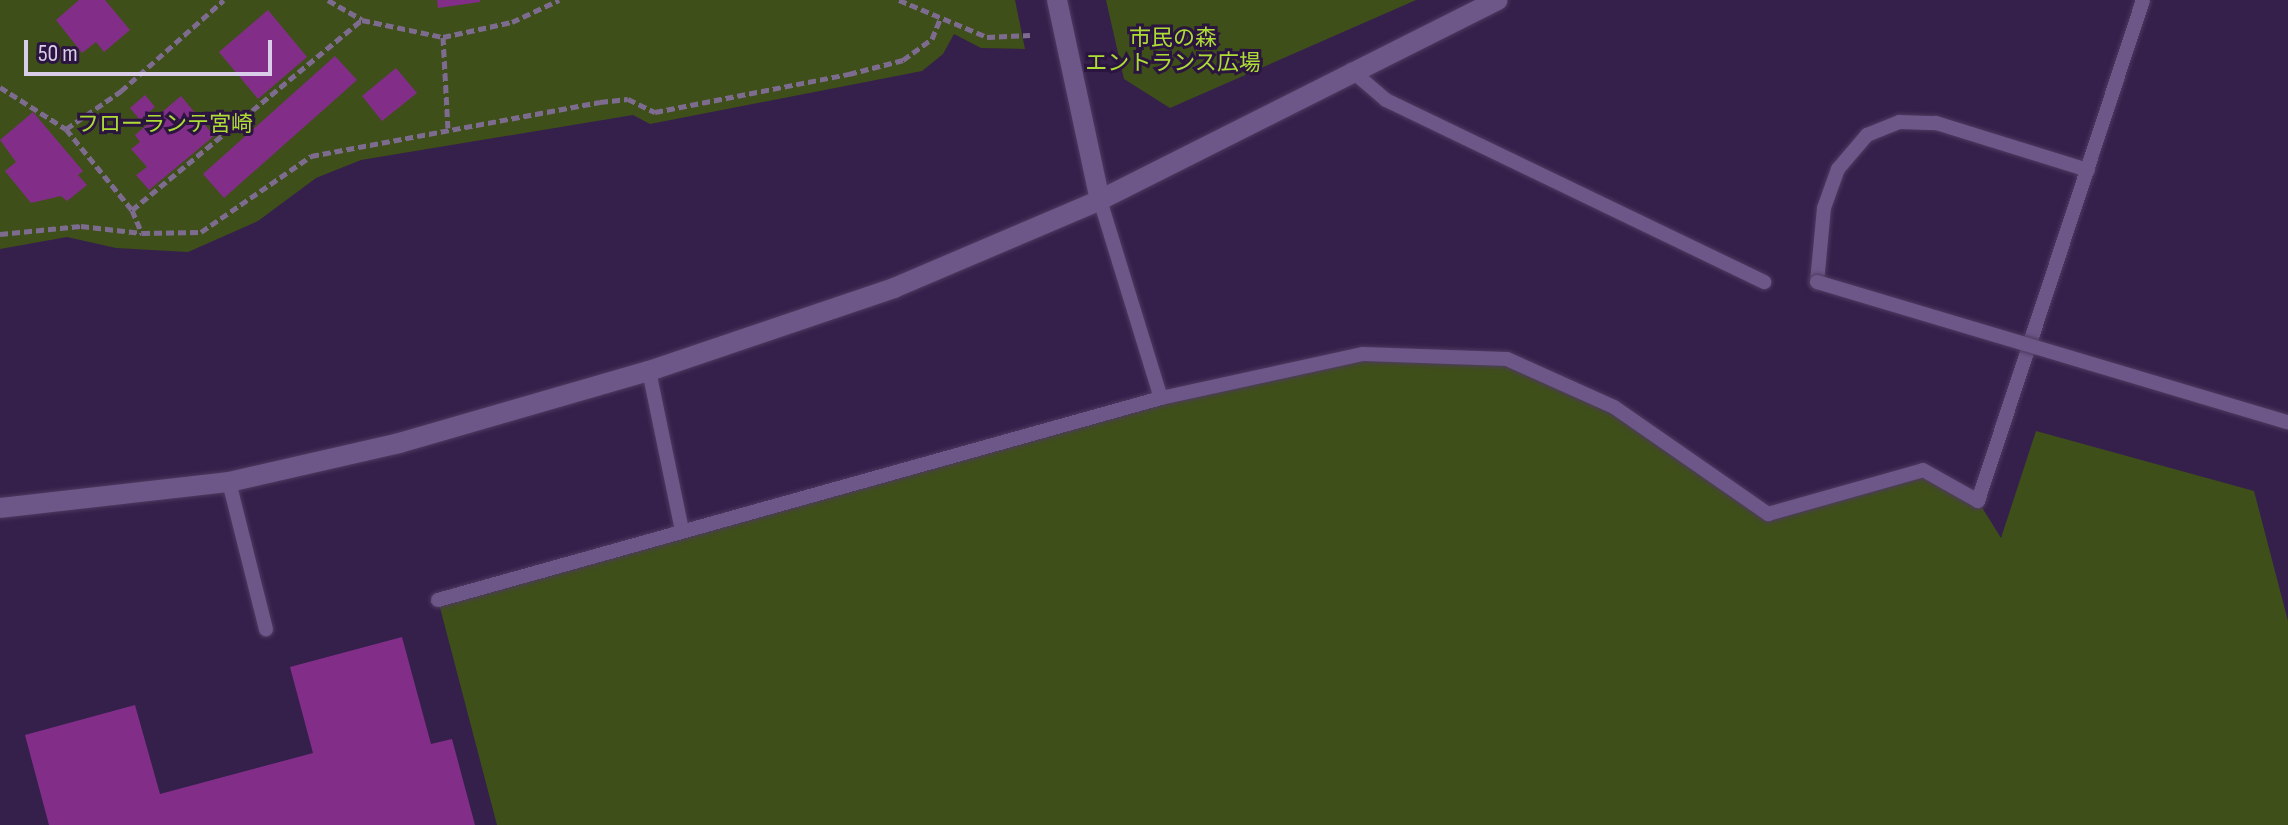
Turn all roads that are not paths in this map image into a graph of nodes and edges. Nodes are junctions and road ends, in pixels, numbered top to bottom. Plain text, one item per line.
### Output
1 (1057, 0) edge
2 (1498, 0) edge
3 (2143, 0) edge
4 (1351, 70) junction
5 (2088, 170) junction
6 (1100, 200) junction
7 (1765, 282) dead end
8 (649, 371) junction
9 (1161, 398) junction
10 (2288, 422) edge
11 (229, 482) junction
12 (0, 508) edge
13 (682, 530) junction
14 (438, 600) dead end
15 (266, 629) dead end

1 - 6 street
2 - 4 street
3 - 5 lane
4 - 6 street
4 - 7 lane
5 - 9 lane
5 - 10 lane, bridge
6 - 8 street
6 - 9 lane
8 - 11 street
8 - 13 lane
9 - 13 lane
11 - 12 street
11 - 15 lane
13 - 14 lane

